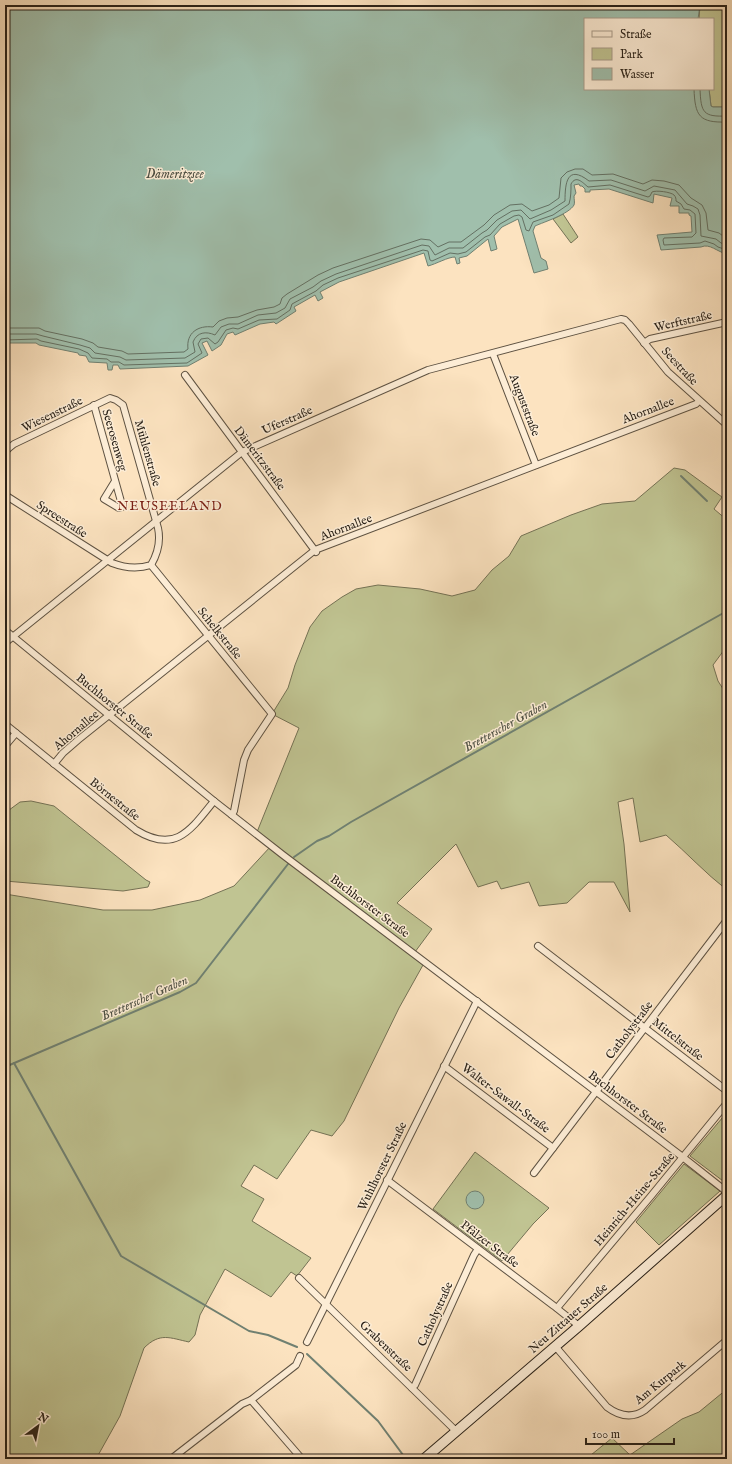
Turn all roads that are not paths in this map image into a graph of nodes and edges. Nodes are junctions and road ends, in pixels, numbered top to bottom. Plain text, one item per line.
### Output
1 (621, 319) joint
2 (727, 322) edge
3 (644, 343) junction
4 (493, 354) junction
5 (185, 375) dead end
6 (110, 398) joint
7 (699, 401) junction
8 (94, 405) junction
9 (727, 425) edge
10 (5, 452) edge
11 (242, 452) junction
12 (536, 465) junction
13 (115, 481) dead end
14 (5, 495) edge
15 (156, 522) junction
16 (316, 552) junction
17 (107, 561) junction
18 (151, 565) junction
19 (5, 630) edge
20 (13, 637) junction
21 (208, 637) junction
22 (5, 643) edge
23 (109, 716) junction
24 (5, 724) edge
25 (16, 733) junction
26 (5, 746) edge
27 (54, 764) junction
28 (214, 801) junction
29 (232, 815) junction
30 (727, 920) edge
31 (538, 946) dead end
32 (477, 1001) junction
33 (645, 1028) junction
34 (444, 1066) junction
35 (596, 1091) junction
36 (727, 1091) edge
37 (727, 1103) edge
38 (554, 1148) junction
39 (683, 1157) junction
40 (534, 1172) dead end
41 (387, 1180) junction
42 (727, 1194) edge
43 (478, 1249) junction
44 (299, 1278) dead end
45 (326, 1304) junction
46 (557, 1308) junction
47 (579, 1326) junction
48 (727, 1340) edge
49 (307, 1342) dead end
50 (555, 1346) junction
51 (300, 1356) dead end
52 (412, 1388) junction
53 (251, 1400) junction
54 (456, 1431) junction
55 (171, 1459) edge
56 (302, 1459) edge
57 (424, 1459) edge

1 - 3 street, Seestraße
1 - 4 street, Uferstraße
2 - 3 street, Werftstraße
3 - 7 street, Seestraße
4 - 11 street, Uferstraße
4 - 12 street, Auguststraße
5 - 11 street, Dämeritzstraße
6 - 8 street, Wiesenstraße
6 - 15 street, Mühlenstraße
7 - 9 street, Seestraße
7 - 12 street, Ahornallee
8 - 10 street, Wiesenstraße
8 - 13 street, Seerosenweg
11 - 15 street, Uferstraße
11 - 16 street, Dämeritzstraße
12 - 16 street, Ahornallee
14 - 17 street, Spreestraße
15 - 17 street, Uferstraße
15 - 18 street
16 - 21 street, Ahornallee
17 - 18 street
17 - 20 street, Uferstraße
18 - 21 street, Schelkstraße
19 - 20 street, Buchhorster Straße
20 - 22 street, Uferstraße
20 - 23 street, Buchhorster Straße
21 - 23 street, Ahornallee
21 - 29 street, Schelkstraße
23 - 27 street, Ahornallee
23 - 28 street, Buchhorster Straße
24 - 25 street, Börnestraße
25 - 26 street
25 - 27 street, Börnestraße
27 - 28 street, Börnestraße
28 - 29 street, Buchhorster Straße
29 - 32 street, Buchhorster Straße
30 - 33 street, Catholystraße
31 - 33 street, Mittelstraße
32 - 34 street, Wuhlhorster Straße
32 - 35 street, Buchhorster Straße
33 - 35 street, Catholystraße
33 - 36 street, Mittelstraße
34 - 38 street, Walter-Sawall-Straße
34 - 41 street, Wuhlhorster Straße
35 - 38 street, Catholystraße
35 - 39 street, Buchhorster Straße
37 - 39 street, Heinrich-Heine-Straße
38 - 40 street, Catholystraße
39 - 42 street, Buchhorster Straße
39 - 46 street, Heinrich-Heine-Straße
41 - 43 street, Pfälzer Straße
41 - 45 street, Wuhlhorster Straße
42 - 47 main road, Neu Zittauer Straße
43 - 46 street, Pfälzer Straße
43 - 52 street, Catholystraße
44 - 45 street, Grabenstraße
45 - 49 street, Wuhlhorster Straße
45 - 52 street, Grabenstraße
46 - 47 street, Pfälzer Straße
47 - 50 main road, Neu Zittauer Straße
48 - 50 street, Am Kurpark
50 - 54 main road, Neu Zittauer Straße
51 - 53 street
52 - 54 street, Grabenstraße
53 - 55 street
53 - 56 street
54 - 57 main road, Neu Zittauer Straße

